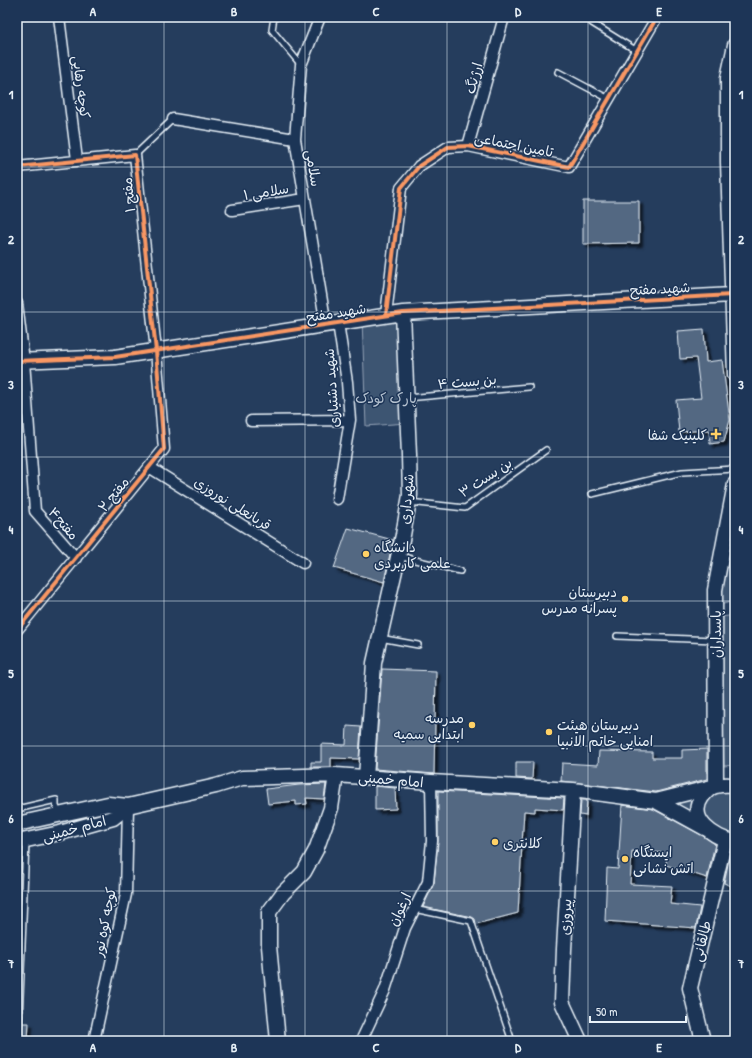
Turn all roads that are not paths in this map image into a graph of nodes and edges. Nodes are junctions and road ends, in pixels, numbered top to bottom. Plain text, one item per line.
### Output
1 (59, 17) edge
2 (274, 17) edge
3 (320, 17) edge
4 (504, 17) edge
5 (657, 17) edge
6 (592, 23) dead end
7 (735, 45) edge
8 (637, 51) junction
9 (301, 65) junction
10 (558, 72) dead end
11 (731, 98) edge
12 (609, 99) junction
13 (173, 119) joint
14 (295, 139) junction
15 (468, 146) junction
16 (135, 155) junction
17 (77, 160) junction
18 (17, 167) edge
19 (305, 199) junction
20 (232, 210) dead end
21 (734, 295) edge
22 (17, 303) edge
23 (403, 313) junction
24 (386, 315) junction
25 (332, 324) junction
26 (156, 351) junction
27 (20, 361) edge
28 (735, 375) edge
29 (530, 387) dead end
30 (406, 398) junction
31 (350, 420) junction
32 (251, 421) dead end
33 (546, 450) dead end
34 (149, 467) junction
35 (735, 468) edge
36 (735, 484) edge
37 (592, 494) dead end
38 (337, 499) dead end
39 (408, 502) junction
40 (398, 556) junction
41 (76, 558) junction
42 (303, 563) dead end
43 (460, 571) dead end
44 (17, 630) edge
45 (617, 636) dead end
46 (379, 638) junction
47 (715, 640) junction
48 (418, 645) dead end
49 (336, 775) junction
50 (366, 777) junction
51 (431, 782) junction
52 (735, 785) edge
53 (716, 786) junction
54 (573, 790) junction
55 (656, 801) junction
56 (128, 806) junction
57 (17, 809) edge
58 (60, 816) junction
59 (17, 824) edge
60 (728, 841) edge
61 (21, 842) edge
62 (414, 909) junction
63 (19, 1023) dead end
64 (94, 1041) edge
65 (278, 1041) edge
66 (361, 1041) edge
67 (512, 1041) edge
68 (580, 1041) edge
69 (703, 1041) edge

1 - 17 street, کوچه رهایی
2 - 9 lane
3 - 9 street, سلامی
4 - 15 street, ارژنگ
5 - 8 street, تامین اجتماعی
6 - 8 lane
7 - 11 street
8 - 12 street, تامین اجتماعی
9 - 14 street, سلامی
10 - 12 lane
11 - 21 street
12 - 15 street, تامین اجتماعی
13 - 14 street
13 - 16 lane
14 - 19 street, سلامی
15 - 24 street, تامین اجتماعی
16 - 17 street
16 - 26 street, مفتح ۱
17 - 18 street
19 - 20 street, سلامی ۱
19 - 25 street, سلامی
21 - 23 street, شهید مفتح
21 - 28 street
22 - 27 street, مفتح۴
23 - 24 street, شهید مفتح
23 - 30 street, شهرداری
24 - 25 street, شهید مفتح
25 - 26 street, شهید مفتح
25 - 31 street, شهید دشتیاری
26 - 27 street, شهید مفتح
26 - 34 street, مفتح ۲
27 - 41 street, مفتح۴
29 - 30 lane, بن بست ۴
30 - 39 street, شهرداری
31 - 32 street
31 - 38 street, شهید دشتیاری
33 - 39 lane, بن بست ۳
34 - 41 street, مفتح ۲
34 - 42 street, قربانعلی نوروزی
35 - 37 lane
36 - 47 street, پاسداران
39 - 40 street, شهرداری
40 - 43 lane
40 - 46 street, شهرداری
41 - 44 street, مفتح ۲
45 - 47 lane
46 - 48 lane
46 - 50 street, شهرداری
47 - 53 street, پاسداران
49 - 50 street, امام خمینی
49 - 56 street, امام خمینی
49 - 65 street
50 - 51 street, امام خمینی
51 - 54 street, امام خمینی
51 - 62 street, ارغوان
52 - 53 street, امام خمینی
53 - 55 street, امام خمینی
53 - 60 street
54 - 55 street, امام خمینی
54 - 68 street, پیروزی
55 - 60 street, امام خمینی
56 - 58 street, امام خمینی
56 - 61 street, امام خمینی
56 - 64 street, کوچه کوه نور
57 - 58 lane
58 - 59 street, امام خمینی
60 - 69 street, طالقانی
61 - 63 lane
62 - 66 street, ارغوان
62 - 67 lane

